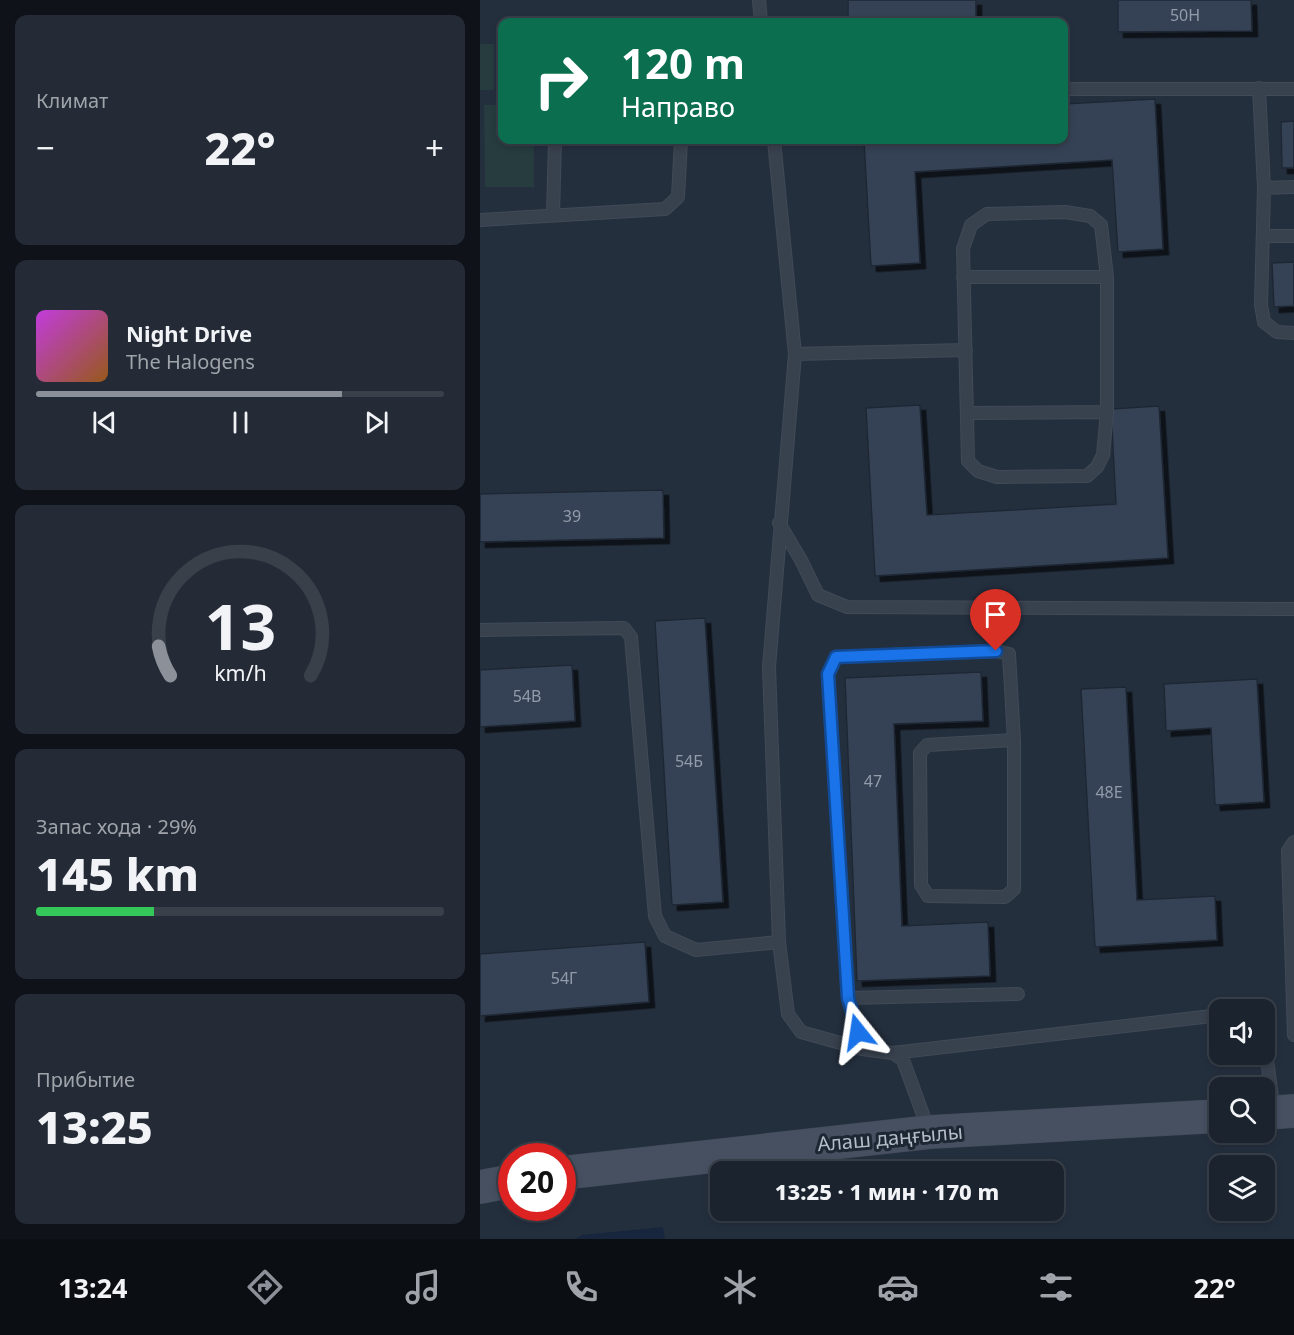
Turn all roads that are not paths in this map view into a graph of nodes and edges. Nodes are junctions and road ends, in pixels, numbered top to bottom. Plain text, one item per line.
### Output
1 (759, 0) edge
2 (761, 18) edge
3 (1259, 88) junction
4 (1068, 89) edge
5 (1294, 89) edge
6 (555, 144) edge
7 (681, 144) edge
8 (774, 144) edge
9 (1294, 187) edge
10 (1264, 188) junction
11 (553, 215) junction
12 (480, 220) edge
13 (1264, 236) junction
14 (1294, 236) edge
15 (963, 277) junction
16 (1107, 277) junction
17 (1294, 333) edge
18 (966, 350) junction
19 (795, 354) junction
20 (1107, 412) junction
21 (967, 413) junction
22 (779, 524) junction
23 (1294, 609) edge
24 (480, 630) edge
25 (1014, 741) junction
26 (1294, 843) edge
27 (779, 942) junction
28 (1293, 981) edge
29 (1018, 994) dead end
30 (848, 998) junction
31 (1209, 1016) edge
32 (1294, 1035) edge
33 (862, 1049) junction
34 (893, 1053) junction
35 (1269, 1065) edge
36 (1278, 1112) edge
37 (1209, 1117) edge
38 (930, 1132) junction
39 (576, 1171) edge
40 (498, 1184) edge
41 (480, 1187) edge

1 - 2 lane
3 - 4 lane
3 - 5 lane
3 - 10 lane
6 - 11 lane
7 - 11 lane
8 - 19 lane
9 - 10 lane
10 - 13 lane
11 - 12 lane
13 - 14 lane
13 - 17 lane
15 - 16 lane
15 - 16 lane
15 - 18 lane
16 - 20 lane
18 - 19 lane
18 - 21 lane
19 - 22 lane
20 - 21 lane
20 - 21 lane
22 - 23 lane
22 - 27 lane
24 - 27 lane
25 - 25 lane
25 - 30 lane
26 - 28 lane
27 - 33 lane
28 - 32 lane
29 - 30 lane
30 - 33 lane
31 - 34 lane
33 - 34 lane
34 - 38 lane
35 - 36 lane
37 - 38 main road, Алаш даңғылы
38 - 39 main road, Алаш даңғылы
40 - 41 main road

